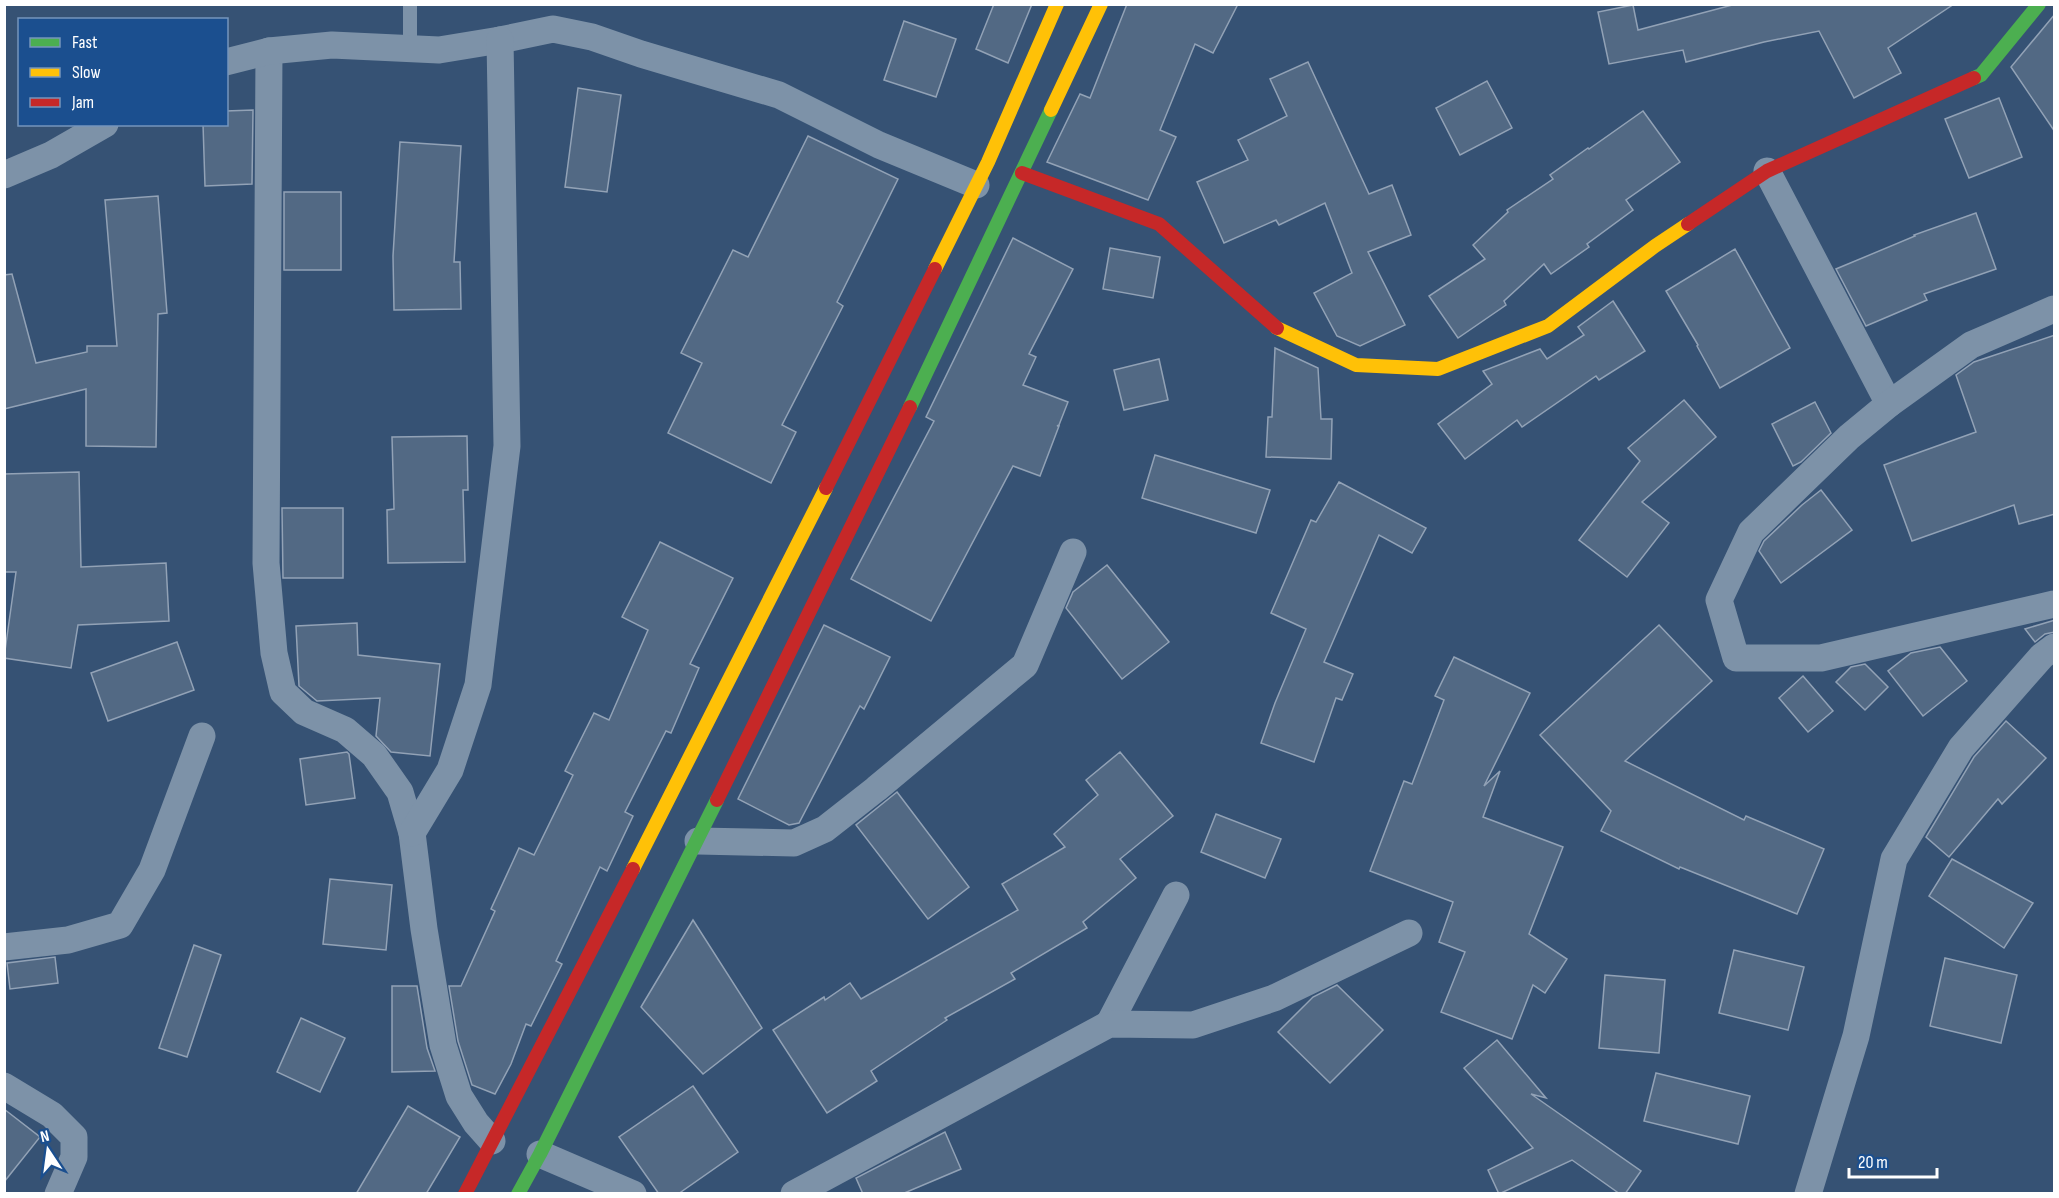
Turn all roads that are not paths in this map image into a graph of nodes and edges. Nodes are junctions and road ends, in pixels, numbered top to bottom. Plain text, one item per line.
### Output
1 (410, 4) edge
2 (1057, 4) edge
3 (1101, 4) edge
4 (2039, 4) edge
5 (500, 40) junction
6 (410, 48) junction
7 (269, 51) junction
8 (228, 61) edge
9 (102, 126) edge
10 (1767, 171) junction
11 (1022, 173) junction
12 (4, 176) edge
13 (976, 185) junction
14 (2055, 309) edge
15 (1889, 404) junction
16 (1073, 552) dead end
17 (2055, 604) edge
18 (2055, 648) edge
19 (202, 736) dead end
20 (412, 833) junction
21 (698, 841) junction
22 (1176, 895) dead end
23 (1409, 933) dead end
24 (4, 947) edge
25 (1109, 1023) junction
26 (4, 1086) edge
27 (492, 1141) junction
28 (540, 1154) junction
29 (58, 1194) edge
30 (465, 1194) edge
31 (518, 1194) edge
32 (633, 1194) edge
33 (794, 1194) edge
34 (1808, 1194) edge

1 - 6 lane
2 - 13 street
3 - 11 street
4 - 10 street
5 - 6 street
5 - 13 street
5 - 20 street
6 - 7 street
7 - 8 street
7 - 20 street
9 - 12 street
10 - 11 street
10 - 15 street
11 - 21 street
13 - 27 street
14 - 15 street
15 - 17 street
16 - 21 street
18 - 34 street
19 - 24 street
20 - 27 street
21 - 28 street
22 - 25 street
23 - 25 street
25 - 33 street
26 - 29 street
27 - 30 street
28 - 31 street
28 - 32 street

